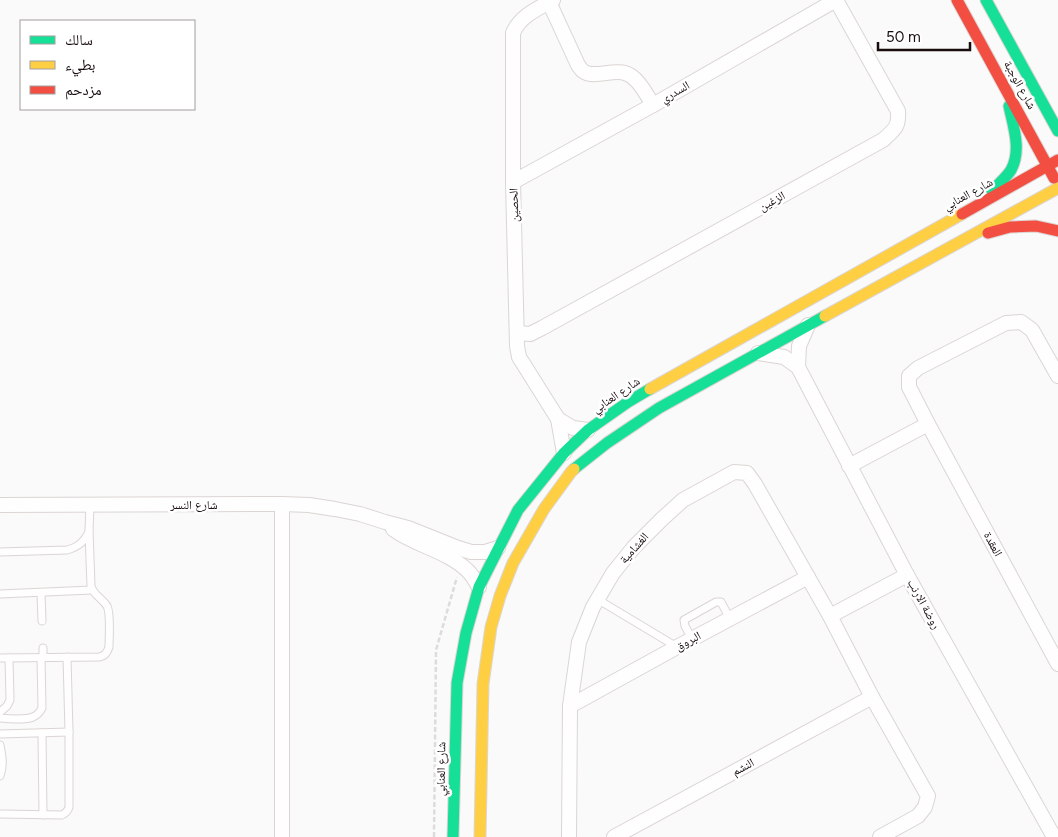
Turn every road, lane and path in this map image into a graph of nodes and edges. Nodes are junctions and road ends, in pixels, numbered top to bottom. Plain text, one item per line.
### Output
1 (836, 0) edge
2 (957, 0) edge
3 (968, 0) edge
4 (986, 0) edge
5 (551, 1) edge
6 (1029, 78) junction
7 (1007, 91) junction
8 (653, 105) junction
9 (1058, 107) edge
10 (1058, 131) edge
11 (1056, 172) edge
12 (513, 182) junction
13 (982, 202) junction
14 (1058, 231) edge
15 (966, 238) junction
16 (857, 299) junction
17 (808, 325) junction
18 (517, 333) junction
19 (757, 353) junction
20 (798, 367) junction
21 (1058, 376) edge
22 (558, 419) junction
23 (928, 424) junction
24 (588, 430) junction
25 (564, 453) junction
26 (849, 466) junction
27 (282, 504) junction
28 (0, 505) edge
29 (90, 505) junction
30 (385, 522) junction
31 (89, 531) junction
32 (498, 548) junction
33 (0, 552) edge
34 (907, 575) junction
35 (808, 578) junction
36 (479, 587) junction
37 (92, 590) junction
38 (41, 592) junction
39 (0, 594) edge
40 (597, 599) junction
41 (830, 616) junction
42 (730, 619) junction
43 (42, 621) dead end
44 (692, 639) junction
45 (677, 647) junction
46 (42, 648) dead end
47 (0, 658) edge
48 (9, 658) junction
49 (42, 658) junction
50 (67, 658) junction
51 (1058, 664) edge
52 (872, 697) junction
53 (570, 706) junction
54 (0, 712) edge
55 (0, 718) edge
56 (70, 732) junction
57 (42, 733) junction
58 (0, 734) edge
59 (0, 744) edge
60 (0, 776) edge
61 (0, 814) edge
62 (43, 815) junction
63 (282, 837) edge
64 (453, 837) edge
65 (480, 837) edge
66 (569, 837) edge
67 (614, 837) edge
68 (880, 837) edge
69 (1054, 837) edge

1 - 8 street, السدري
1 - 18 street, الزغين
2 - 7 street, شارع الوجبة
3 - 11 street
4 - 6 street, شارع الوجبة
5 - 8 street
5 - 12 street, الحصين
6 - 9 street
6 - 10 street, شارع الوجبة
7 - 11 street, شارع الوجبة
7 - 13 street
8 - 12 street, السدري
11 - 13 street, شارع العنابي
11 - 15 street
11 - 16 street
12 - 18 street, الحصين
13 - 24 street, شارع العنابي
14 - 15 street
15 - 16 street
16 - 17 street
17 - 19 street
17 - 20 street
18 - 22 street, الحصين
19 - 20 street
19 - 65 street
20 - 26 street, روضة الارنب
21 - 23 street, العقدة
22 - 24 street
22 - 25 street, الحصين
23 - 26 street
23 - 51 street, العقدة
24 - 25 street, شارع العنابي
25 - 32 street, شارع العنابي
26 - 34 street, روضة الارنب
27 - 29 street, شارع النسر
27 - 30 street, شارع النسر
27 - 63 street
28 - 29 street, شارع النسر
29 - 31 lane
30 - 32 street, شارع النسر
30 - 36 street, شارع النسر
31 - 33 lane
31 - 37 lane
32 - 36 street, شارع العنابي
34 - 41 street
34 - 69 street, روضة الارنب
35 - 40 street, الغشامية
35 - 41 street, الغشامية
35 - 42 street, البروق
36 - 64 street, شارع العنابي
37 - 38 lane
37 - 50 lane
38 - 39 lane
38 - 43 lane
40 - 45 lane
40 - 53 street, الغشامية
41 - 52 street, الغشامية
42 - 44 street, البروق
42 - 44 lane
44 - 45 street, البروق
45 - 53 street, البروق
46 - 49 lane
47 - 48 lane
48 - 49 lane
48 - 54 lane
49 - 50 lane
49 - 55 lane
50 - 56 lane
52 - 67 street, النشم
52 - 68 street, الغشامية
53 - 66 street, الغشامية
56 - 57 lane
56 - 62 lane
57 - 58 lane
57 - 62 lane
58 - 59 lane
59 - 60 lane
61 - 62 lane

